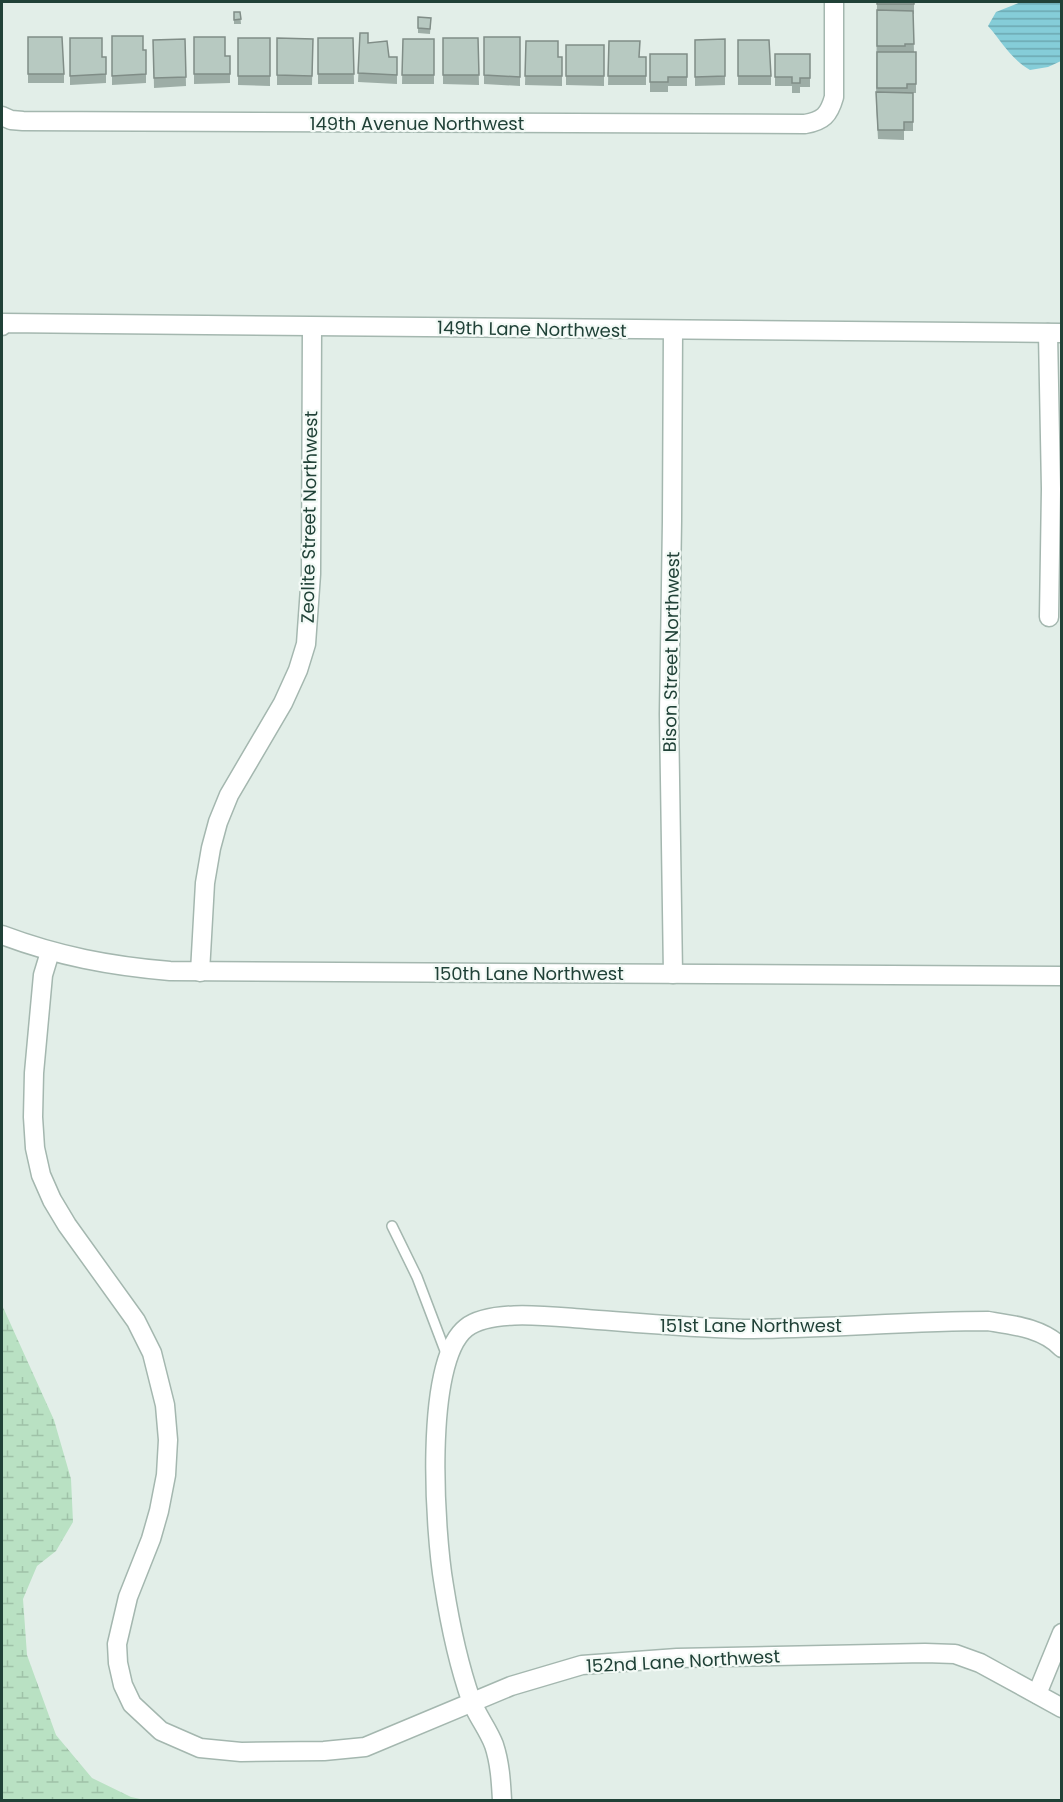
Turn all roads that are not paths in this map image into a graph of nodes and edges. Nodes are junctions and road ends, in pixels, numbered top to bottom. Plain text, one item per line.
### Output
1 (834, 2) edge
2 (2, 116) edge
3 (2, 324) edge
4 (312, 327) junction
5 (673, 330) junction
6 (1054, 333) edge
7 (1049, 617) dead end
8 (2, 935) edge
9 (50, 952) junction
10 (200, 972) junction
11 (673, 974) junction
12 (1062, 976) edge
13 (392, 1226) dead end
14 (1062, 1348) edge
15 (448, 1361) junction
16 (1062, 1633) edge
17 (1037, 1694) junction
18 (472, 1702) junction
19 (1062, 1708) edge
20 (502, 1800) edge

1 - 2 street, 149th Avenue Northwest
3 - 4 street, 149th Lane Northwest
4 - 5 street, 149th Lane Northwest
4 - 10 street, Zeolite Street Northwest
5 - 6 street, 149th Lane Northwest
5 - 11 street, Bison Street Northwest
6 - 7 street
8 - 9 street, 150th Lane Northwest
9 - 10 street, 150th Lane Northwest
9 - 18 street, 152nd Lane Northwest
10 - 11 street, 150th Lane Northwest
11 - 12 street, 150th Lane Northwest
13 - 15 lane
14 - 15 street, 151st Lane Northwest
15 - 18 street, 151st Lane Northwest
16 - 17 street
17 - 18 street, 152nd Lane Northwest
17 - 19 street, 152nd Lane Northwest
18 - 20 street, 151st Lane Northwest

